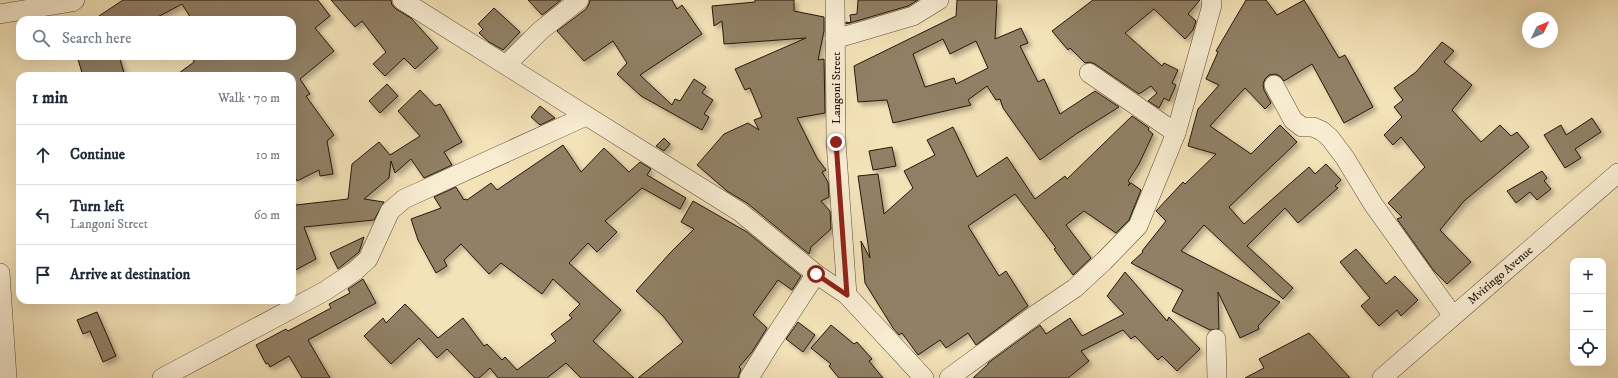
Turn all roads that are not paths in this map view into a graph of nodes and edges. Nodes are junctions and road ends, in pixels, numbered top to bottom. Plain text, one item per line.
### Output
1 (75, 0) edge
2 (402, 0) edge
3 (579, 0) edge
4 (835, 0) edge
5 (939, 0) edge
6 (1212, 0) edge
7 (0, 14) edge
8 (835, 39) junction
9 (506, 65) junction
10 (1089, 73) dead end
11 (1274, 85) dead end
12 (586, 116) junction
13 (1176, 133) junction
14 (1618, 173) edge
15 (0, 273) edge
16 (816, 274) junction
17 (847, 295) junction
18 (1453, 316) junction
19 (1216, 339) dead end
20 (7, 378) edge
21 (162, 378) edge
22 (749, 378) edge
23 (924, 378) edge
24 (949, 378) edge
25 (1217, 378) edge
26 (1382, 378) edge

1 - 7 street
2 - 9 street
3 - 9 street
4 - 8 street, Langoni Street
5 - 8 street
6 - 13 street
8 - 17 street, Langoni Street
9 - 12 street
10 - 13 street
11 - 18 street
12 - 16 street
12 - 21 street
13 - 24 street
14 - 18 street, Mviringo Avenue
15 - 20 street
16 - 17 street
16 - 22 street
17 - 23 street
18 - 26 street, Mviringo Avenue
19 - 25 street

